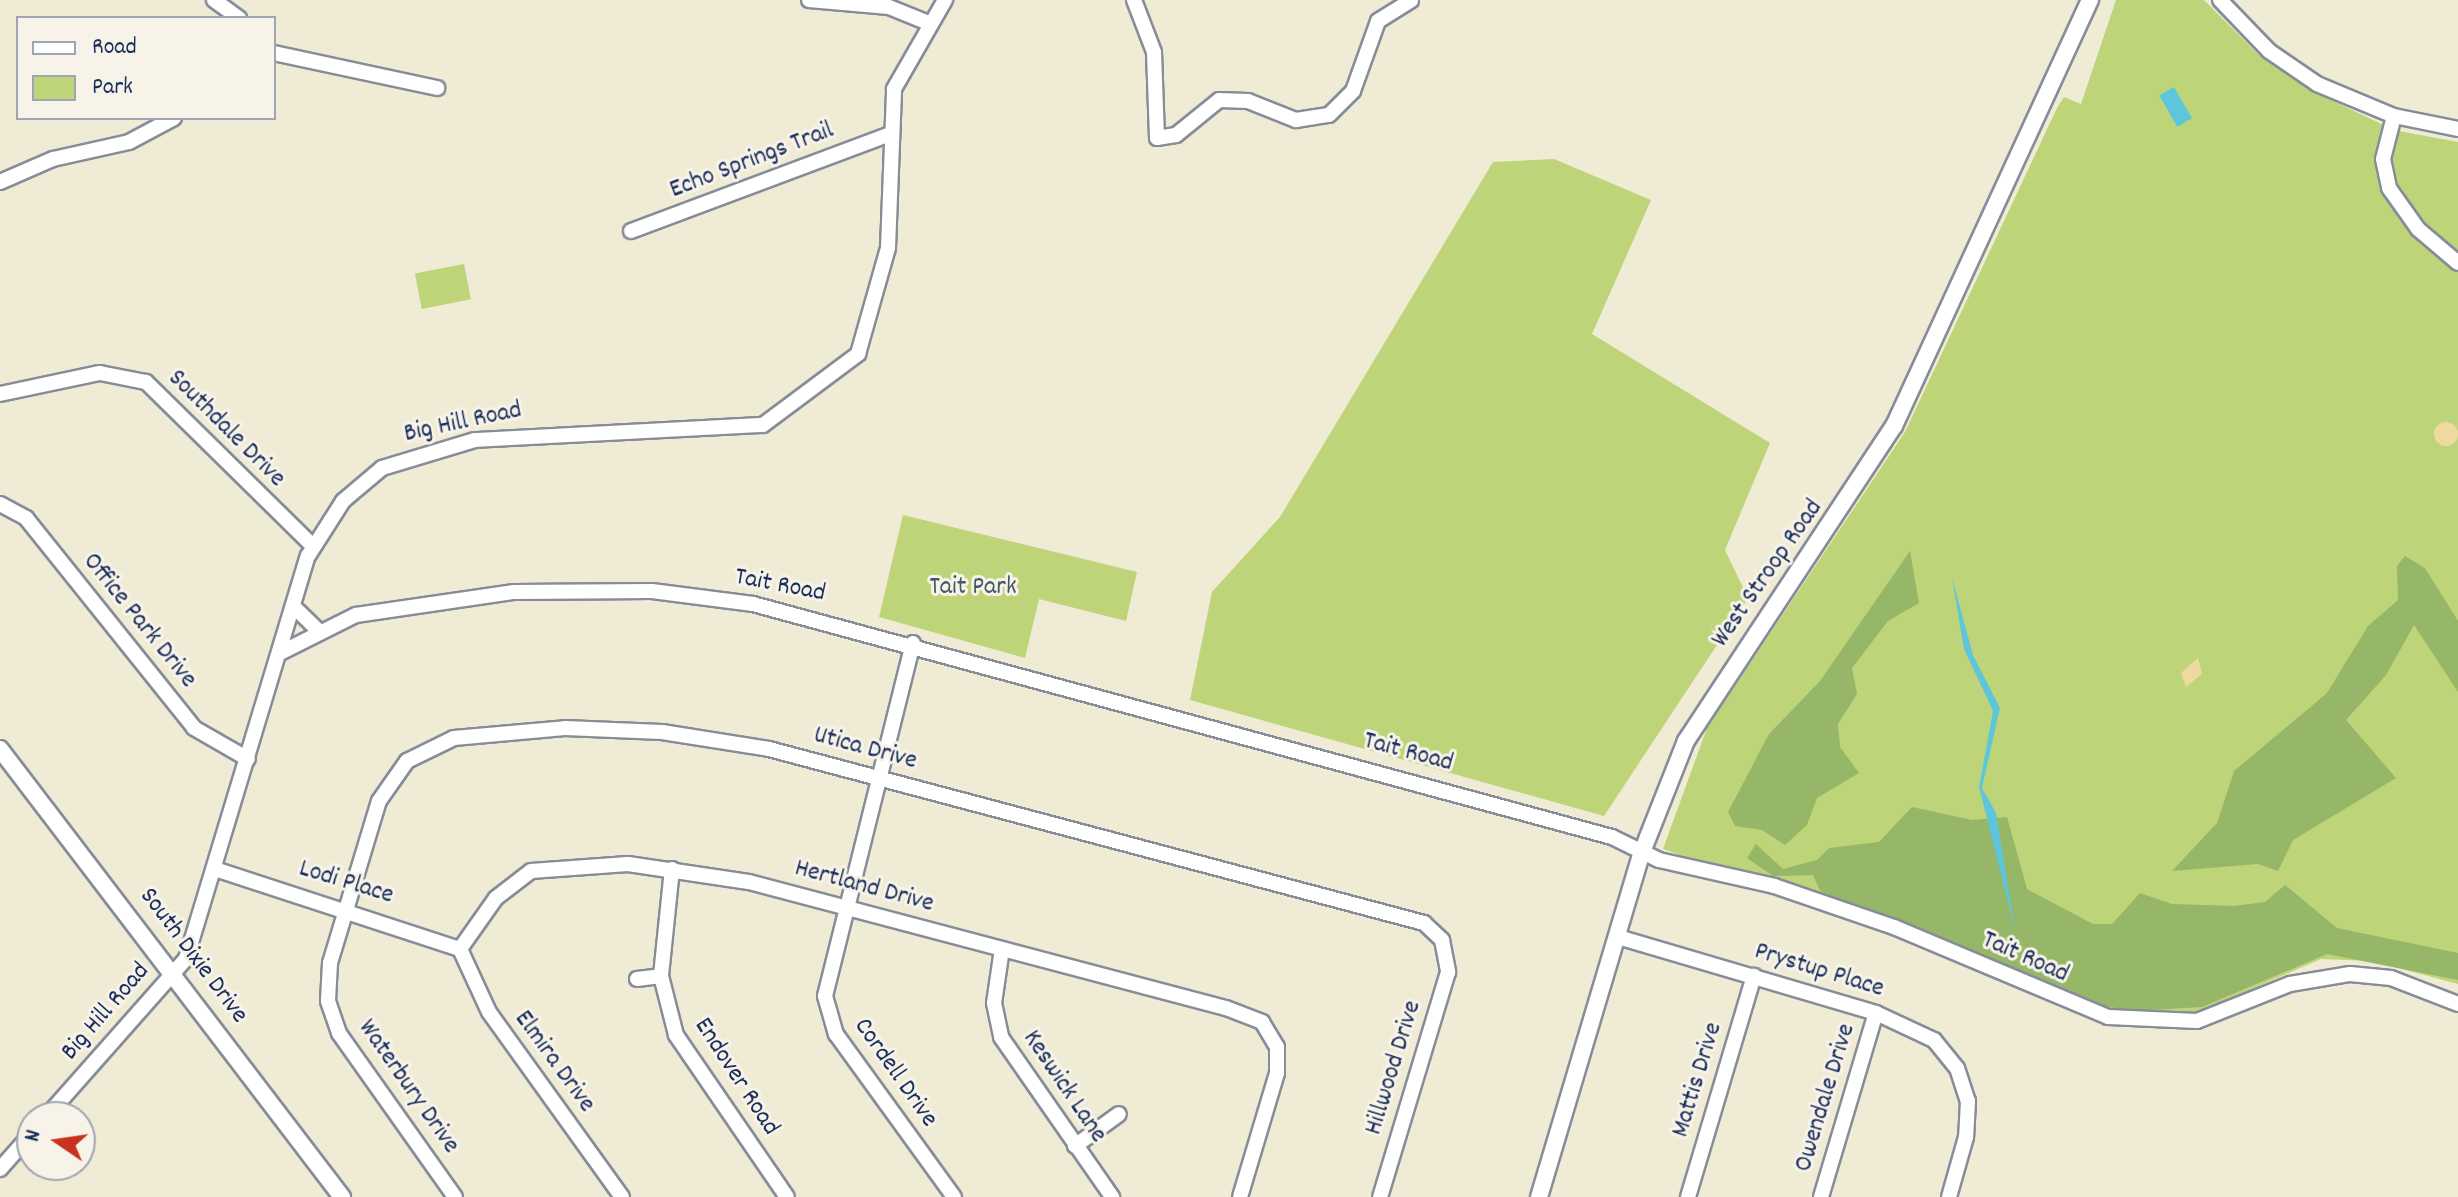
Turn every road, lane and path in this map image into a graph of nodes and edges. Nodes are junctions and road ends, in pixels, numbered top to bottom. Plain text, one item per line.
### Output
1 (214, 0) edge
2 (809, 0) edge
3 (945, 0) edge
4 (1134, 0) edge
5 (1411, 0) edge
6 (2090, 0) edge
7 (2220, 0) edge
8 (236, 16) edge
9 (926, 22) junction
10 (276, 53) edge
11 (437, 88) dead end
12 (2394, 116) junction
13 (170, 120) edge
14 (2458, 129) edge
15 (890, 134) junction
16 (0, 182) edge
17 (631, 231) dead end
18 (2458, 263) edge
19 (0, 394) edge
20 (0, 504) edge
21 (312, 545) junction
22 (294, 607) junction
23 (317, 629) junction
24 (913, 643) junction
25 (282, 652) junction
26 (0, 749) edge
27 (248, 759) junction
28 (879, 777) junction
29 (1642, 852) junction
30 (215, 869) junction
31 (672, 869) junction
32 (844, 907) junction
33 (347, 909) junction
34 (1618, 937) junction
35 (460, 949) junction
36 (1002, 949) junction
37 (1447, 953) joint
38 (174, 971) junction
39 (661, 976) junction
40 (1754, 976) junction
41 (637, 979) dead end
42 (2458, 1004) edge
43 (1876, 1013) junction
44 (60, 1101) edge
45 (1119, 1114) dead end
46 (1075, 1146) junction
47 (16, 1151) edge
48 (0, 1169) edge
49 (342, 1197) edge
50 (455, 1197) edge
51 (622, 1197) edge
52 (787, 1197) edge
53 (954, 1197) edge
54 (1112, 1197) edge
55 (1240, 1197) edge
56 (1380, 1197) edge
57 (1539, 1197) edge
58 (1688, 1197) edge
59 (1821, 1197) edge
60 (1949, 1197) edge

1 - 8 street
2 - 9 street
3 - 9 street, Big Hill Road
4 - 5 street
6 - 29 main road, West Stroop Road
7 - 12 street
9 - 15 street, Big Hill Road
10 - 11 street
12 - 14 street
12 - 18 street
13 - 16 street
15 - 17 street, Echo Springs Trail
15 - 21 street, Big Hill Road
19 - 21 street, Southdale Drive
20 - 27 street, Office Park Drive
21 - 22 street, Big Hill Road
22 - 23 street
22 - 25 street, Big Hill Road
23 - 24 street, Tait Road
23 - 25 street, Tait Road
24 - 28 street, Cordell Drive
24 - 29 street, Tait Road
25 - 27 street, Big Hill Road
26 - 38 main road, South Dixie Drive
27 - 30 street, Big Hill Road
28 - 32 street, Cordell Drive
28 - 33 street, Utica Drive
28 - 37 street, Utica Drive
29 - 34 main road, West Stroop Road
29 - 42 street, Tait Road
30 - 33 street, Lodi Place
30 - 38 street, Big Hill Road
31 - 32 street, Hertland Drive
31 - 35 street, Hertland Drive
31 - 39 street, Endover Road
32 - 36 street, Hertland Drive
32 - 53 street, Cordell Drive
33 - 35 street, Lodi Place
33 - 50 street, Waterbury Drive
34 - 40 street, Prystup Place
34 - 57 main road, West Stroop Road
35 - 51 street, Elmira Drive
36 - 46 street, Keswick Lane
36 - 55 street, Hertland Drive
37 - 56 street, Hillwood Drive
38 - 44 street, Big Hill Road
38 - 49 main road, South Dixie Drive
39 - 41 street
39 - 52 street, Endover Road
40 - 43 street, Prystup Place
40 - 58 street, Mattis Drive
43 - 59 street, Owendale Drive
43 - 60 street, Prystup Place
45 - 46 street
46 - 54 street, Keswick Lane
47 - 48 street

